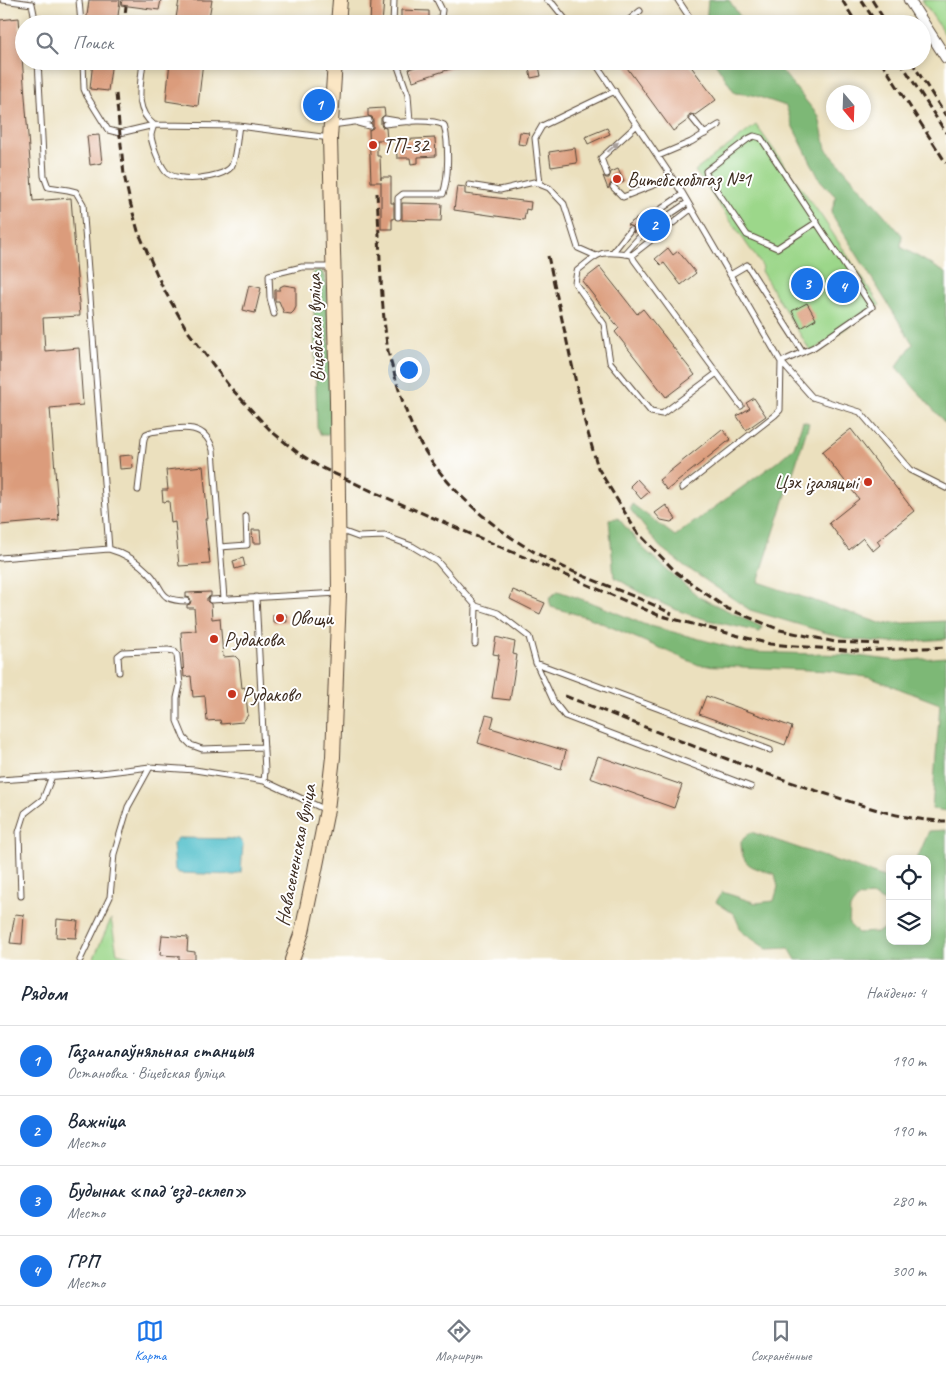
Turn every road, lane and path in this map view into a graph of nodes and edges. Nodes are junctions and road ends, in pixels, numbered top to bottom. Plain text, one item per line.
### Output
1 (3, 0) edge
2 (79, 0) edge
3 (340, 0) edge
4 (394, 0) edge
5 (437, 0) edge
6 (548, 0) edge
7 (678, 0) edge
8 (909, 0) edge
9 (640, 12) dead end
10 (34, 15) edge
11 (80, 15) edge
12 (339, 15) edge
13 (393, 15) edge
14 (441, 15) edge
15 (562, 15) edge
16 (636, 15) edge
17 (688, 15) edge
18 (919, 15) edge
19 (931, 34) edge
20 (946, 58) edge
21 (38, 70) edge
22 (83, 70) edge
23 (142, 70) edge
24 (334, 70) edge
25 (400, 70) edge
26 (600, 70) edge
27 (615, 91) junction
28 (692, 118) dead end
29 (385, 122) dead end
30 (410, 122) junction
31 (369, 123) dead end
32 (154, 125) junction
33 (637, 125) junction
34 (719, 125) dead end
35 (239, 126) junction
36 (330, 132) junction
37 (705, 134) junction
38 (658, 156) junction
39 (607, 174) dead end
40 (672, 178) junction
41 (540, 184) junction
42 (469, 185) dead end
43 (613, 187) dead end
44 (683, 194) junction
45 (688, 203) junction
46 (692, 210) junction
47 (651, 216) dead end
48 (398, 217) dead end
49 (663, 219) dead end
50 (817, 222) junction
51 (630, 230) dead end
52 (644, 232) dead end
53 (613, 252) junction
54 (624, 254) junction
55 (632, 255) junction
56 (596, 256) junction
57 (333, 267) junction
58 (730, 275) junction
59 (274, 314) dead end
60 (803, 352) junction
61 (781, 362) junction
62 (717, 373) junction
63 (741, 406) dead end
64 (682, 488) dead end
65 (946, 488) edge
66 (138, 490) dead end
67 (246, 516) dead end
68 (338, 530) junction
69 (220, 546) junction
70 (109, 549) junction
71 (0, 558) edge
72 (339, 593) junction
73 (256, 597) junction
74 (224, 599) junction
75 (211, 600) dead end
76 (187, 601) dead end
77 (476, 606) junction
78 (476, 644) dead end
79 (536, 663) junction
80 (119, 672) dead end
81 (264, 746) junction
82 (770, 750) dead end
83 (150, 768) junction
84 (52, 776) junction
85 (0, 780) edge
86 (264, 781) junction
87 (751, 787) dead end
88 (327, 810) junction
89 (21, 896) dead end
90 (80, 960) edge
91 (292, 960) edge

1 - 10 lane
2 - 11 lane
3 - 12 main road
4 - 13 lane
5 - 14 lane
6 - 15 lane
7 - 17 lane
8 - 18 street
9 - 16 lane
19 - 20 street
21 - 70 lane
22 - 32 lane
23 - 32 lane
24 - 36 main road, Віцебская вуліца
25 - 30 lane
26 - 27 lane
27 - 33 lane
27 - 41 lane
28 - 37 lane
29 - 30 lane
30 - 48 lane
31 - 36 lane
32 - 35 lane
32 - 35 lane
33 - 38 lane
39 -> 33 lane
34 - 37 lane
35 - 36 lane
36 - 57 main road, Віцебская вуліца
37 - 38 lane
38 - 40 lane
40 - 43 lane
40 - 44 lane
41 - 42 lane
41 - 56 lane
44 - 45 lane
44 - 47 lane
45 - 46 lane
45 - 49 lane
46 - 55 lane
46 - 58 lane
50 - 50 lane
50 - 60 lane
51 - 53 lane
52 - 54 lane
53 - 54 lane
53 - 56 lane
54 - 55 lane
55 - 62 lane
56 - 62 lane
57 - 59 lane
57 - 68 main road, Віцебская вуліца
58 - 60 lane
58 - 61 lane
60 - 61 lane
61 - 64 lane
61 - 65 lane
62 - 63 lane
66 - 69 lane
67 - 69 lane
68 - 72 main road, Віцебская вуліца
68 - 77 lane
69 - 74 lane
70 - 71 lane
70 - 76 lane
72 - 73 lane
72 - 88 main road, Навасененская вуліца
73 - 74 lane
73 - 81 lane
74 - 75 lane
77 - 78 lane
77 - 79 lane
79 - 82 lane
79 - 87 lane
80 - 81 lane
81 - 86 lane
83 - 84 lane
83 - 86 lane
83 - 90 lane
84 - 85 lane
84 - 89 lane
86 - 88 lane
88 - 91 main road, Навасененская вуліца

